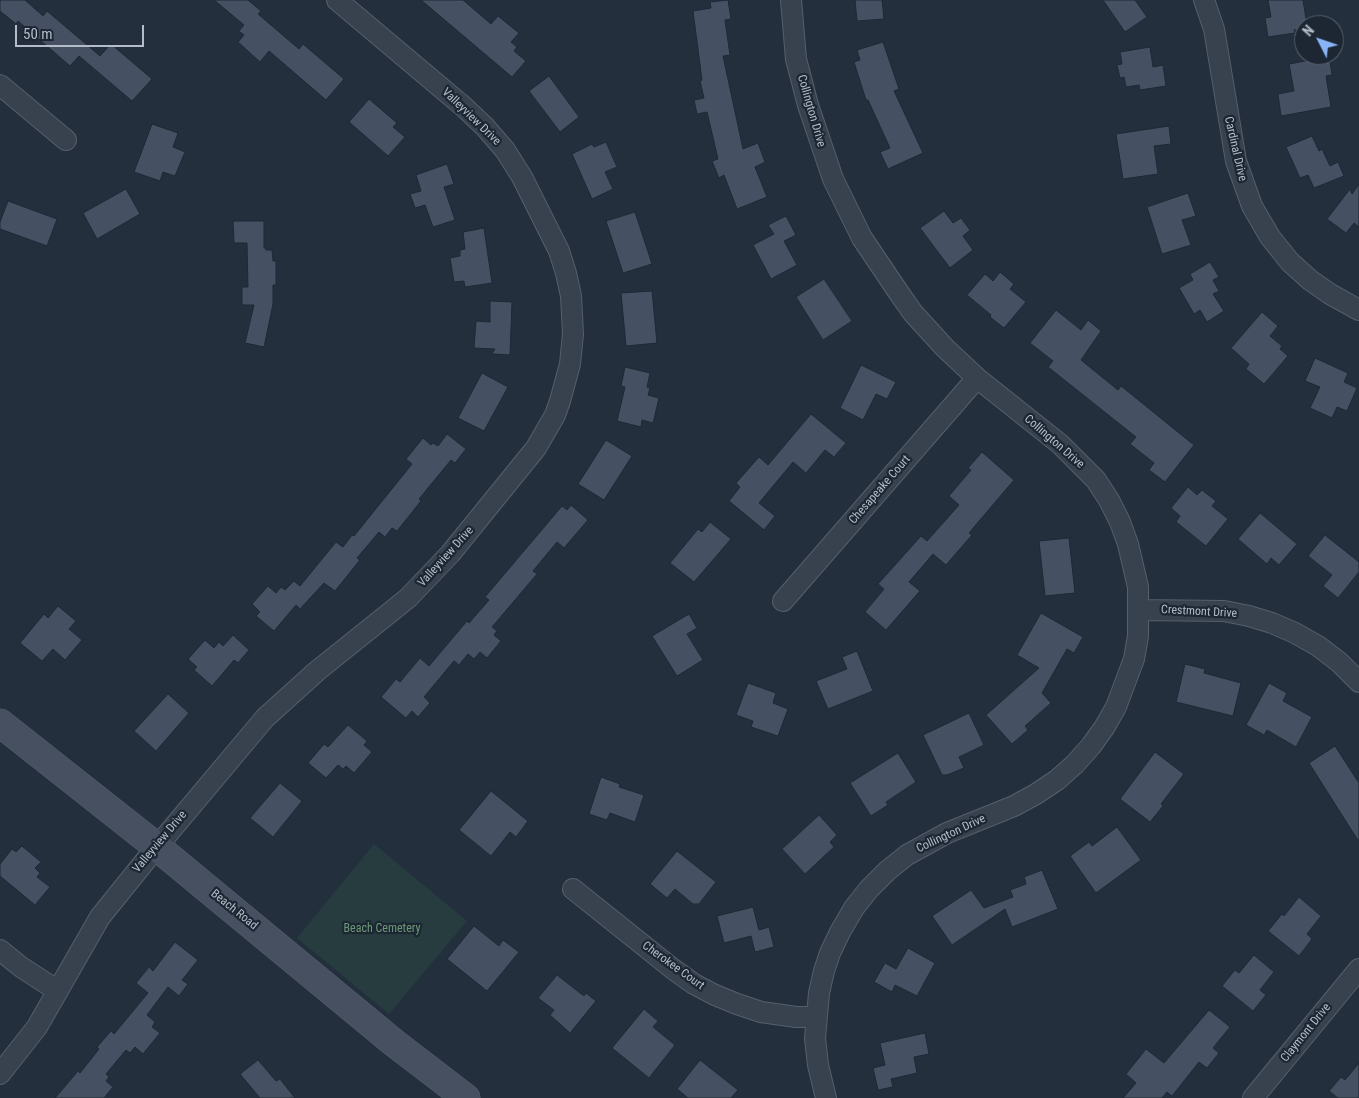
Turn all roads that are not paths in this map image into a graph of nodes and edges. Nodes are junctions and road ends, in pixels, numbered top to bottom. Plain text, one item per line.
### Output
1 (337, 0) edge
2 (790, 0) edge
3 (1204, 0) edge
4 (0, 85) edge
5 (66, 140) dead end
6 (1359, 310) edge
7 (977, 378) junction
8 (783, 601) dead end
9 (1138, 610) junction
10 (1359, 682) edge
11 (0, 723) edge
12 (156, 847) junction
13 (574, 889) dead end
14 (0, 950) edge
15 (1359, 969) edge
16 (58, 991) junction
17 (816, 1017) junction
18 (0, 1074) edge
19 (466, 1098) edge
20 (826, 1098) edge
21 (1253, 1098) edge

1 - 12 street, Valleyview Drive
2 - 7 street, Collington Drive
3 - 6 street, Cardinal Drive
4 - 5 street
7 - 8 street, Chesapeake Court
7 - 9 street, Collington Drive
9 - 10 street, Crestmont Drive
9 - 17 street, Collington Drive
11 - 12 street, Beach Road
12 - 16 street, Valleyview Drive
12 - 19 street, Beach Road
13 - 17 street, Cherokee Court
14 - 16 street
15 - 21 street, Claymont Drive
16 - 18 street, Valleyview Drive
17 - 20 street, Collington Drive

